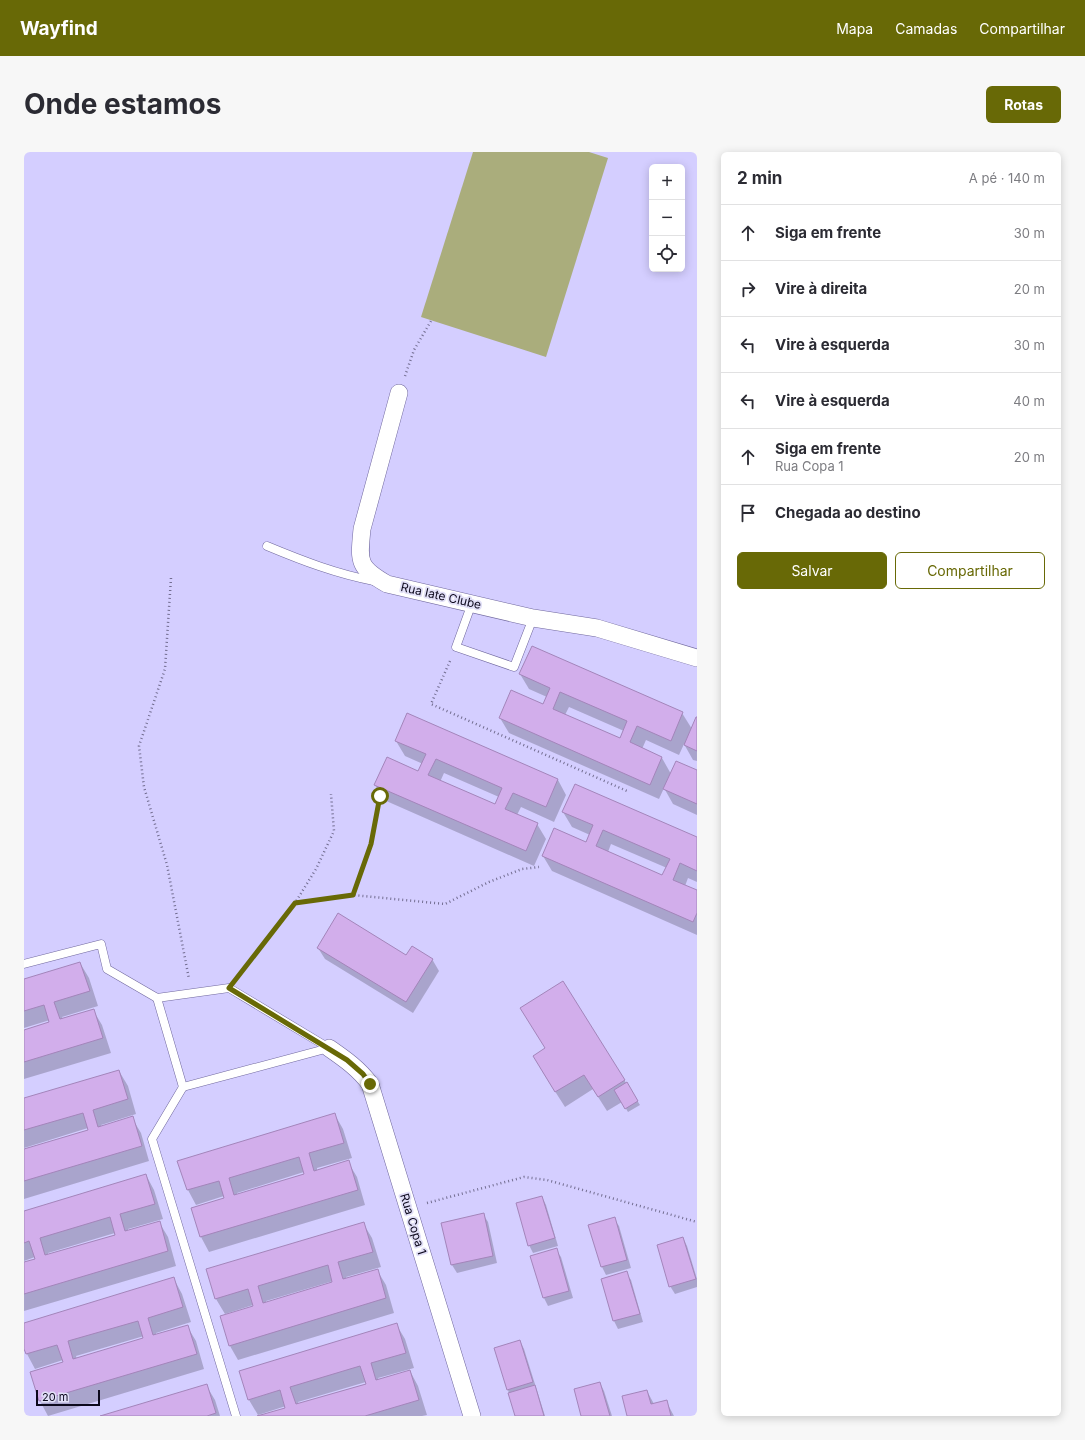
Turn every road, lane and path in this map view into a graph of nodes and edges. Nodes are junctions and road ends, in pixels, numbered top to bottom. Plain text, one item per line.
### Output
1 (431, 321) dead end
2 (399, 393) joint
3 (267, 546) dead end
4 (171, 578) dead end
5 (387, 584) junction
6 (472, 603) junction
7 (533, 618) junction
8 (456, 648) junction
9 (697, 658) edge
10 (627, 790) dead end
11 (331, 794) dead end
12 (380, 796) dead end
13 (539, 867) dead end
14 (353, 895) junction
15 (295, 903) junction
16 (24, 964) edge
17 (229, 988) junction
18 (192, 993) junction
19 (158, 998) junction
20 (329, 1048) junction
21 (183, 1087) junction
22 (408, 1208) junction
23 (697, 1222) edge
24 (236, 1416) edge
25 (472, 1416) edge

1 - 2 path
2 - 5 street, Rua Iate Clube
3 - 5 lane
4 - 18 path
5 - 6 street, Rua Iate Clube
6 - 7 street, Rua Iate Clube
6 - 8 lane
7 - 8 lane
7 - 9 street, Rua Iate Clube
8 - 10 path
11 - 15 path
12 - 14 path
13 - 14 path
14 - 15 path
15 - 17 path
16 - 19 lane
17 - 18 lane
17 - 20 lane
18 - 19 lane
19 - 21 lane
20 - 21 lane
20 - 22 street, Rua Copa 1
21 - 24 lane
22 - 23 path
22 - 25 street, Rua Copa 1

